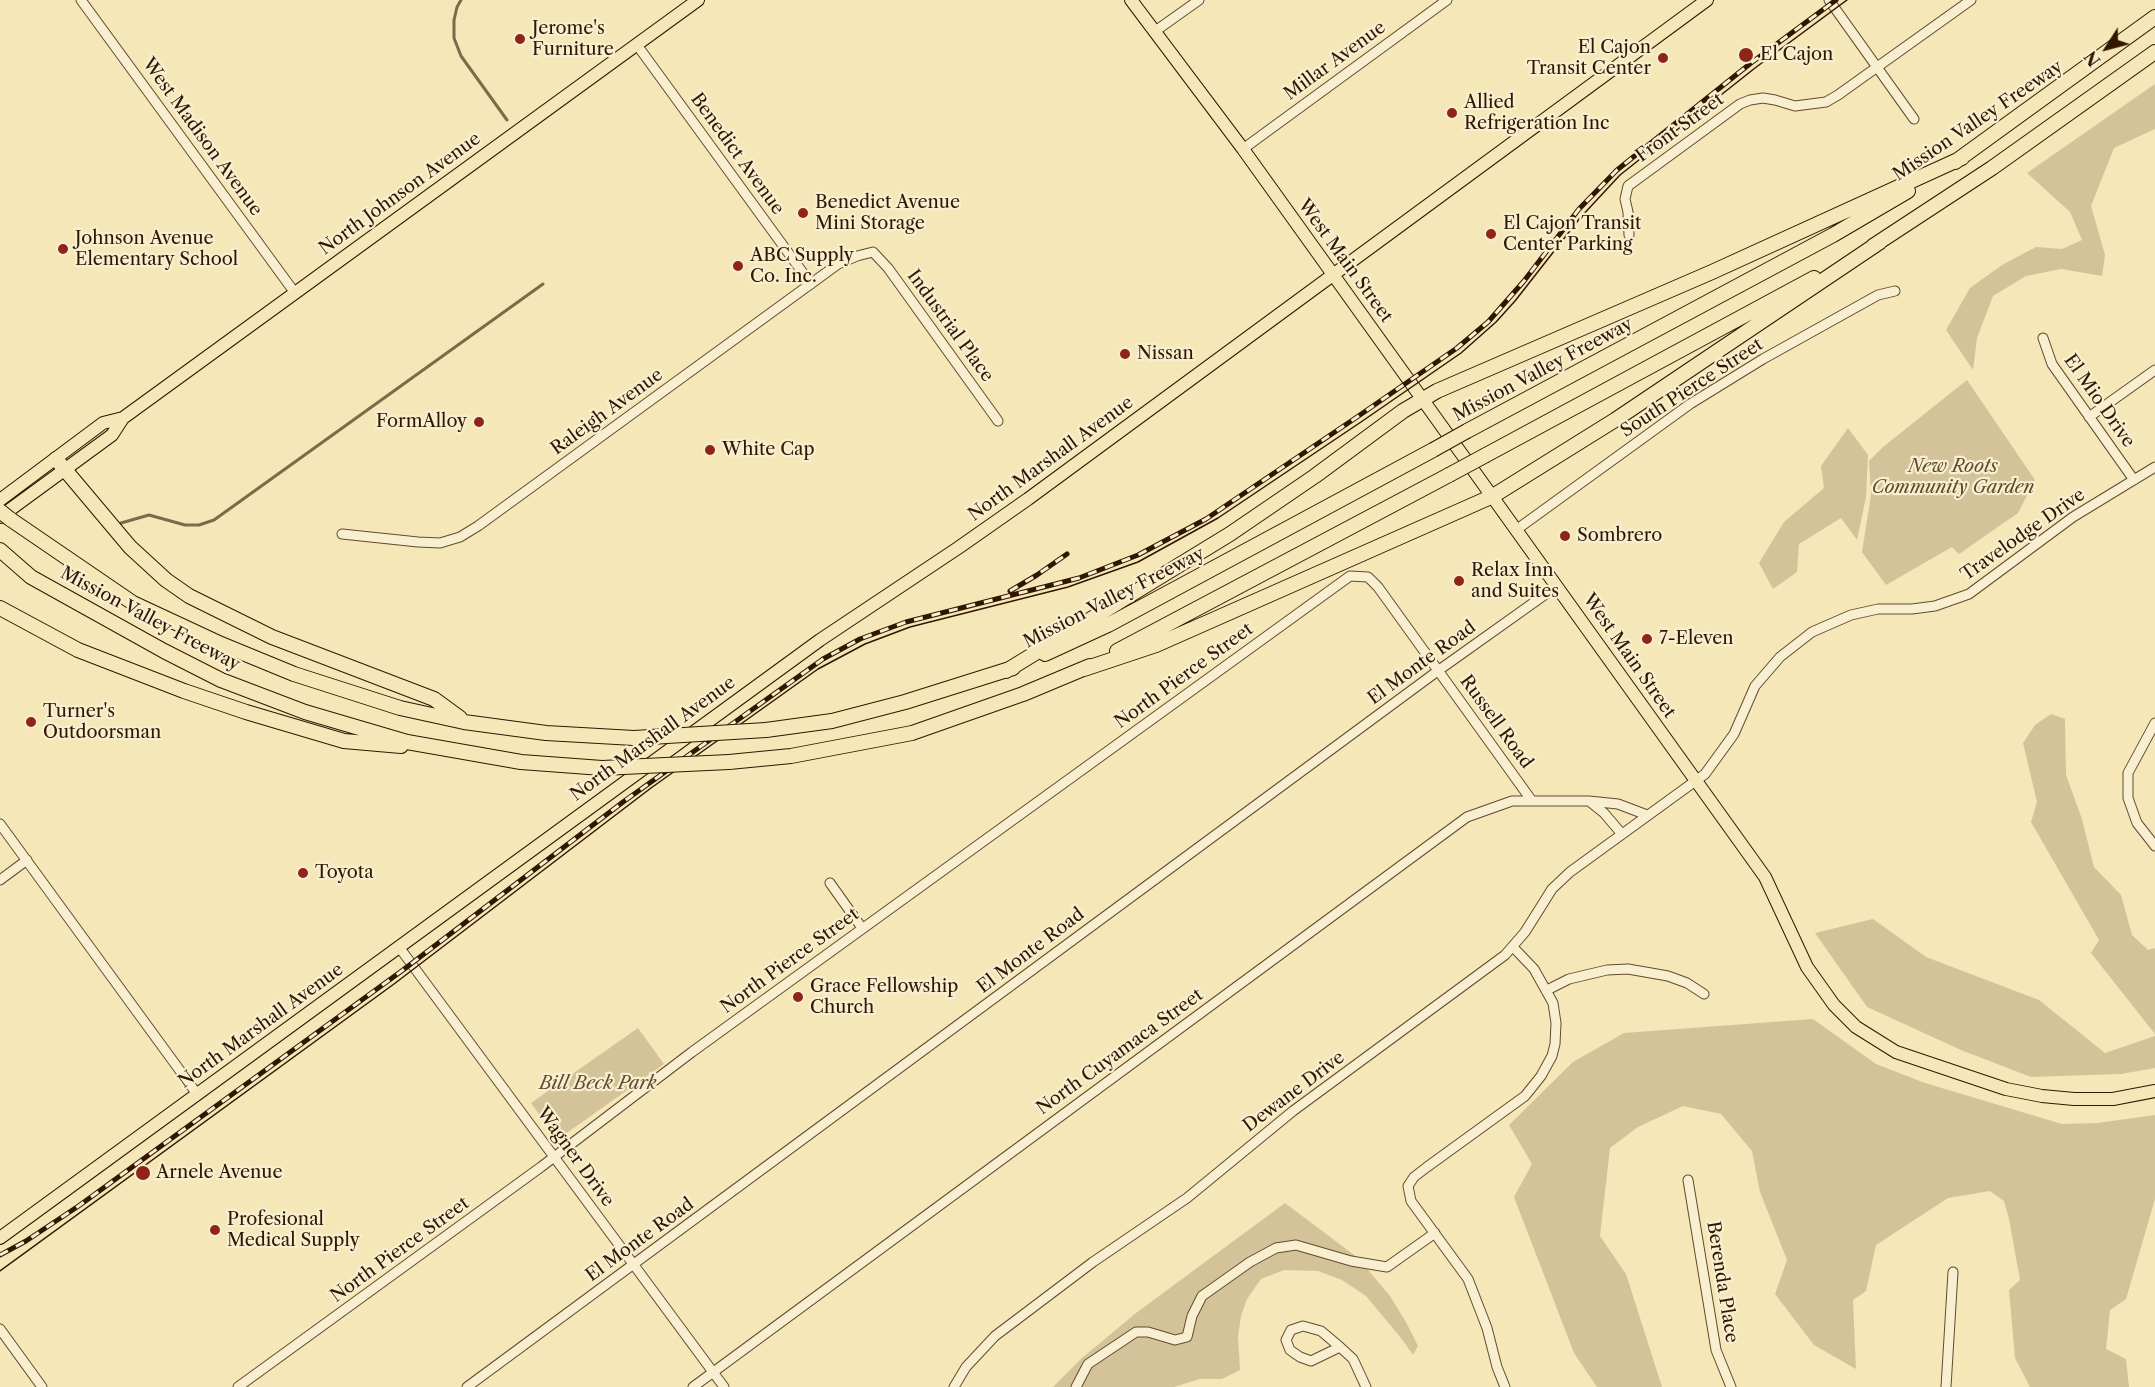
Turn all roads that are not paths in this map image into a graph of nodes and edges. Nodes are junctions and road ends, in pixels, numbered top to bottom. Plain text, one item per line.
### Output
1 (81, 0) edge
2 (698, 0) edge
3 (1131, 0) edge
4 (1199, 0) edge
5 (1447, 0) edge
6 (1707, 0) edge
7 (1828, 0) edge
8 (1971, 0) edge
9 (2155, 17) edge
10 (1154, 32) junction
11 (637, 45) junction
12 (2155, 52) edge
13 (1877, 66) junction
14 (1914, 119) dead end
15 (1243, 149) junction
16 (1962, 158) junction
17 (1629, 235) dead end
18 (1880, 242) junction
19 (873, 252) joint
20 (1332, 275) junction
21 (811, 284) junction
22 (1895, 291) dead end
23 (295, 293) junction
24 (2043, 338) dead end
25 (2155, 370) edge
26 (1423, 399) junction
27 (2090, 417) junction
28 (998, 421) dead end
29 (60, 465) junction
30 (2155, 467) edge
31 (2134, 480) junction
32 (1493, 496) junction
33 (0, 500) edge
34 (4, 516) edge
35 (1516, 530) junction
36 (342, 534) dead end
37 (0, 550) edge
38 (1368, 577) joint
39 (1557, 586) junction
40 (0, 608) edge
41 (1084, 669) junction
42 (1439, 670) junction
43 (1006, 671) junction
44 (464, 722) junction
45 (2155, 723) edge
46 (463, 752) junction
47 (1696, 782) junction
48 (1532, 801) junction
49 (1589, 801) junction
50 (1647, 815) junction
51 (0, 824) edge
52 (1621, 833) junction
53 (2155, 846) edge
54 (27, 860) junction
55 (0, 880) edge
56 (830, 884) dead end
57 (862, 928) junction
58 (399, 947) junction
59 (1512, 947) junction
60 (1547, 990) junction
61 (1704, 993) dead end
62 (2155, 1091) edge
63 (197, 1094) junction
64 (554, 1156) junction
65 (1688, 1180) dead end
66 (1435, 1233) junction
67 (0, 1238) edge
68 (634, 1266) junction
69 (1953, 1272) dead end
70 (0, 1329) edge
71 (1340, 1347) junction
72 (713, 1372) junction
73 (42, 1387) edge
74 (238, 1387) edge
75 (467, 1387) edge
76 (693, 1387) edge
77 (724, 1387) edge
78 (954, 1387) edge
79 (1076, 1387) edge
80 (1366, 1387) edge
81 (1505, 1387) edge
82 (1731, 1387) edge
83 (1946, 1387) edge

1 - 23 street, West Madison Avenue
2 - 11 main road, North Johnson Avenue
3 - 10 main road, West Main Street
4 - 10 street
5 - 15 street, Millar Avenue
6 - 20 main road, North Marshall Avenue
7 - 13 street
8 - 13 street, Front Street
9 - 16 highway, Mission Valley Freeway
10 - 15 main road, West Main Street
11 - 21 street, Benedict Avenue
11 - 23 main road, North Johnson Avenue
12 - 18 highway, Mission Valley Freeway
13 - 14 street
13 - 17 street, Front Street
15 - 20 main road, West Main Street
16 - 26 highway
16 - 43 highway, Mission Valley Freeway, bridge
18 - 32 highway
18 - 41 highway, Mission Valley Freeway, bridge
19 - 21 street, Raleigh Avenue
19 - 28 street, Industrial Place
20 - 26 main road, West Main Street
20 - 58 main road, North Marshall Avenue
21 - 36 street, Raleigh Avenue
22 - 35 street, South Pierce Street
23 - 29 main road, North Johnson Avenue
24 - 27 street, El Mio Drive
25 - 27 street
26 - 32 main road, West Main Street
26 - 43 highway
27 - 31 street, El Mio Drive
29 - 33 main road, North Johnson Avenue
29 - 34 main road, North Johnson Avenue
29 - 44 highway
30 - 31 street, Travelodge Drive
31 - 47 street, Travelodge Drive
32 - 35 main road, West Main Street
32 - 41 highway
34 - 44 highway, Mission Valley Freeway
35 - 39 main road, West Main Street
37 - 46 highway, Mission Valley Freeway
38 - 42 street, Russell Road
38 - 57 street, North Pierce Street
39 - 42 street, El Monte Road
39 - 47 main road, West Main Street
40 - 46 highway
41 - 46 highway, Mission Valley Freeway, bridge
42 - 48 street, Russell Road
42 - 68 street, El Monte Road
43 - 44 highway, Mission Valley Freeway, bridge
45 - 53 street
47 - 50 street
47 - 62 main road, West Main Street
48 - 49 street, North Cuyamaca Street
48 - 72 street, North Cuyamaca Street
49 - 50 street, North Cuyamaca Street
49 - 52 street
50 - 52 street, Dewane Drive
51 - 54 street
52 - 59 street, Dewane Drive
54 - 55 street
54 - 63 street
56 - 57 street
57 - 64 street, North Pierce Street
58 - 63 main road, North Marshall Avenue
58 - 64 street, Wagner Drive
59 - 60 street
59 - 78 street, Dewane Drive
60 - 61 street
60 - 66 street
63 - 67 main road, North Marshall Avenue
64 - 68 street, Wagner Drive
64 - 74 street, North Pierce Street
65 - 82 street, Berenda Place
66 - 79 street
66 - 81 street
68 - 72 street, Wagner Drive
68 - 75 street, El Monte Road
69 - 83 street
70 - 73 street
71 - 71 street
71 - 80 street
72 - 76 street, North Cuyamaca Street
72 - 77 street, Wagner Drive

